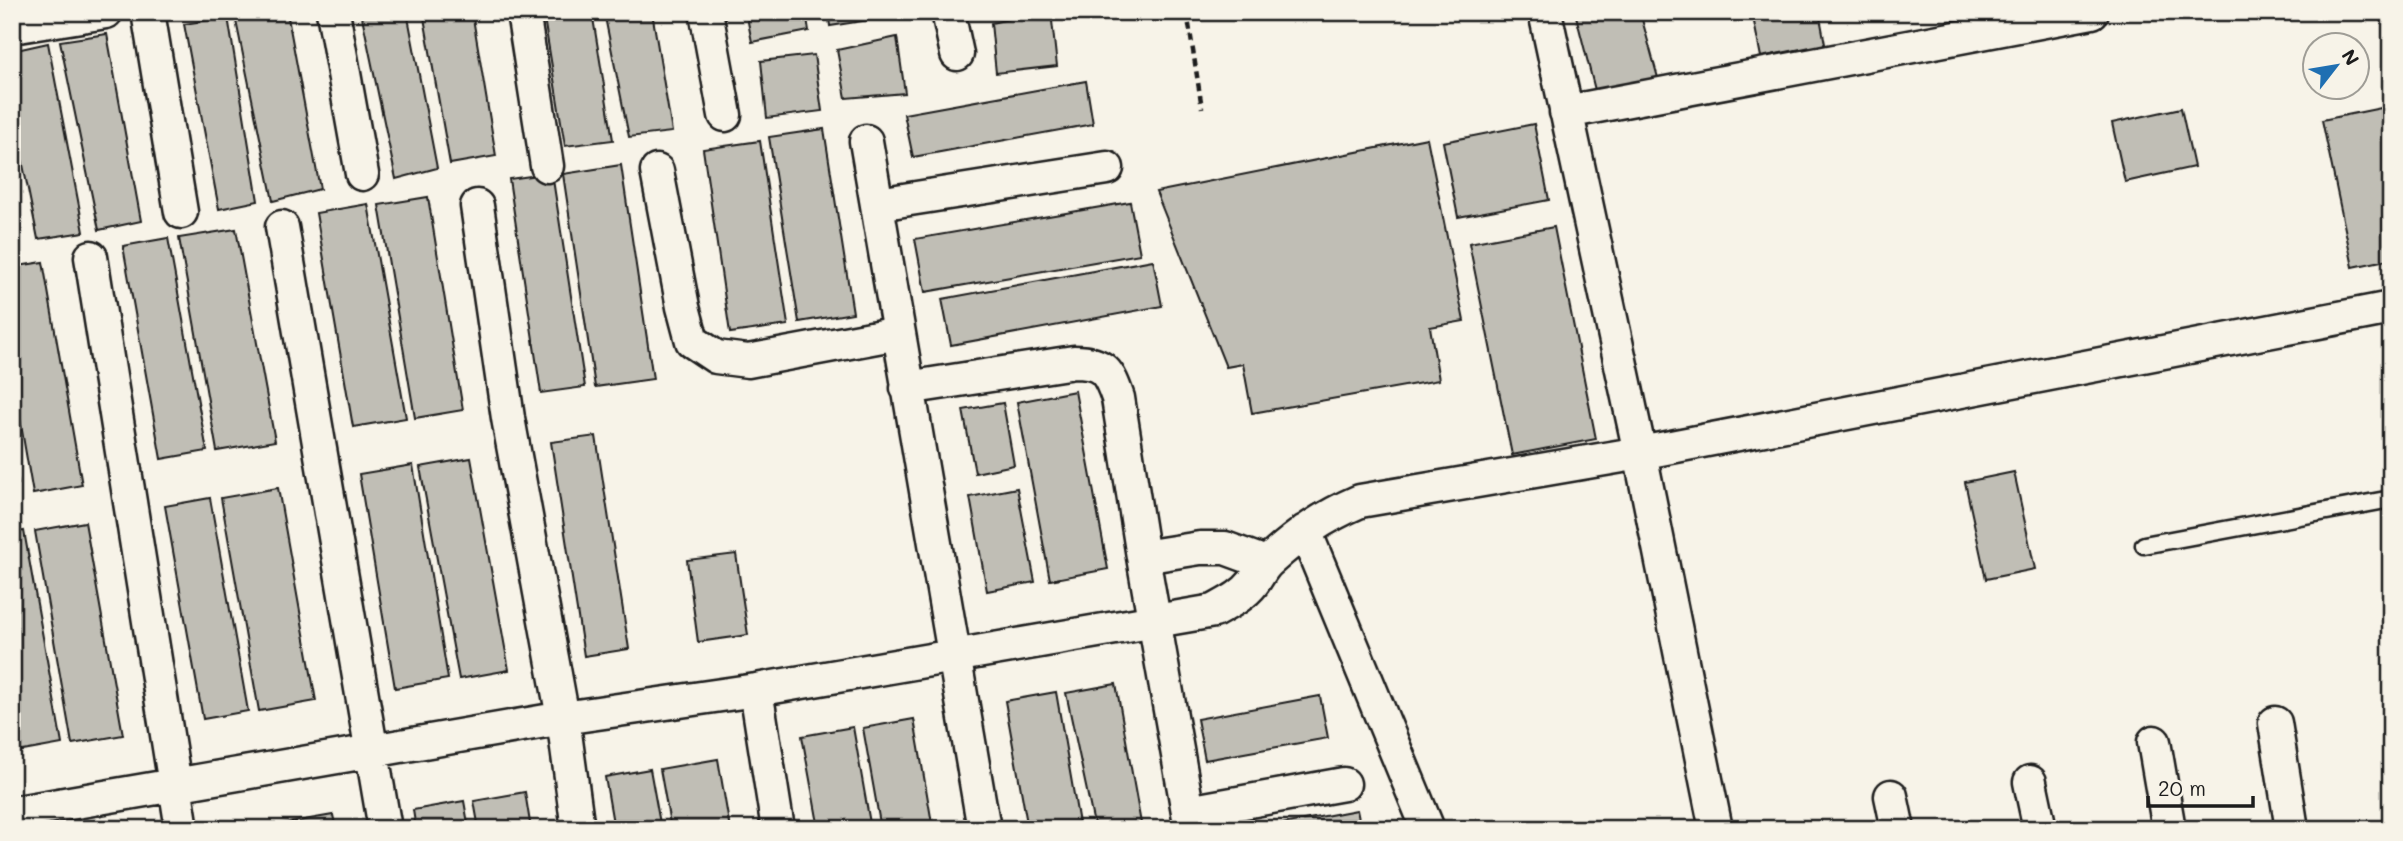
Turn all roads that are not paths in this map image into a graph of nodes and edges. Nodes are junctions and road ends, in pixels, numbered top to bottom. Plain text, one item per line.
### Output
1 (106, 12) edge
2 (148, 12) edge
3 (333, 12) edge
4 (523, 12) edge
5 (706, 12) edge
6 (948, 12) edge
7 (1545, 12) edge
8 (2092, 12) edge
9 (12, 27) edge
10 (957, 54) dead end
11 (1566, 112) junction
12 (725, 115) dead end
13 (866, 141) dead end
14 (547, 166) dead end
15 (1107, 168) dead end
16 (656, 171) dead end
17 (362, 174) dead end
18 (878, 204) junction
19 (477, 206) dead end
20 (181, 212) dead end
21 (282, 227) dead end
22 (91, 257) dead end
23 (2391, 308) edge
24 (898, 333) junction
25 (907, 388) junction
26 (1640, 453) junction
27 (2391, 499) edge
28 (1305, 531) junction
29 (2144, 545) dead end
30 (1143, 557) junction
31 (1266, 563) junction
32 (1154, 622) junction
33 (953, 655) junction
34 (755, 690) junction
35 (563, 718) junction
36 (2275, 723) dead end
37 (2154, 742) dead end
38 (373, 750) junction
39 (2030, 782) dead end
40 (174, 784) junction
41 (1344, 784) dead end
42 (1891, 796) dead end
43 (12, 813) edge
44 (1189, 821) edge
45 (182, 829) edge
46 (385, 829) edge
47 (578, 829) edge
48 (778, 829) edge
49 (984, 829) edge
50 (1428, 829) edge
51 (1716, 829) edge
52 (1898, 829) edge
53 (2040, 829) edge
54 (2169, 829) edge
55 (2292, 829) edge

1 - 9 street
2 - 20 street
3 - 17 street
4 - 14 street
5 - 12 street
6 - 10 street
7 - 11 street
8 - 11 street
11 - 26 street
13 - 18 street
15 - 18 street
16 - 24 street
18 - 24 street
19 - 35 street
21 - 38 street
22 - 40 street
23 - 26 street
24 - 25 street
25 - 30 street
25 - 33 street
26 - 28 street
26 - 51 street
27 - 29 lane
28 - 31 street
28 - 50 street
30 - 31 street
30 - 32 street
31 - 32 street
32 - 33 street
32 - 44 street
33 - 34 street
33 - 49 street
34 - 35 street
34 - 48 street
35 - 38 street
35 - 47 street
36 - 55 street
37 - 54 street
38 - 40 street
38 - 46 street
39 - 53 street
40 - 43 street
40 - 45 street
41 - 44 street
42 - 52 street

